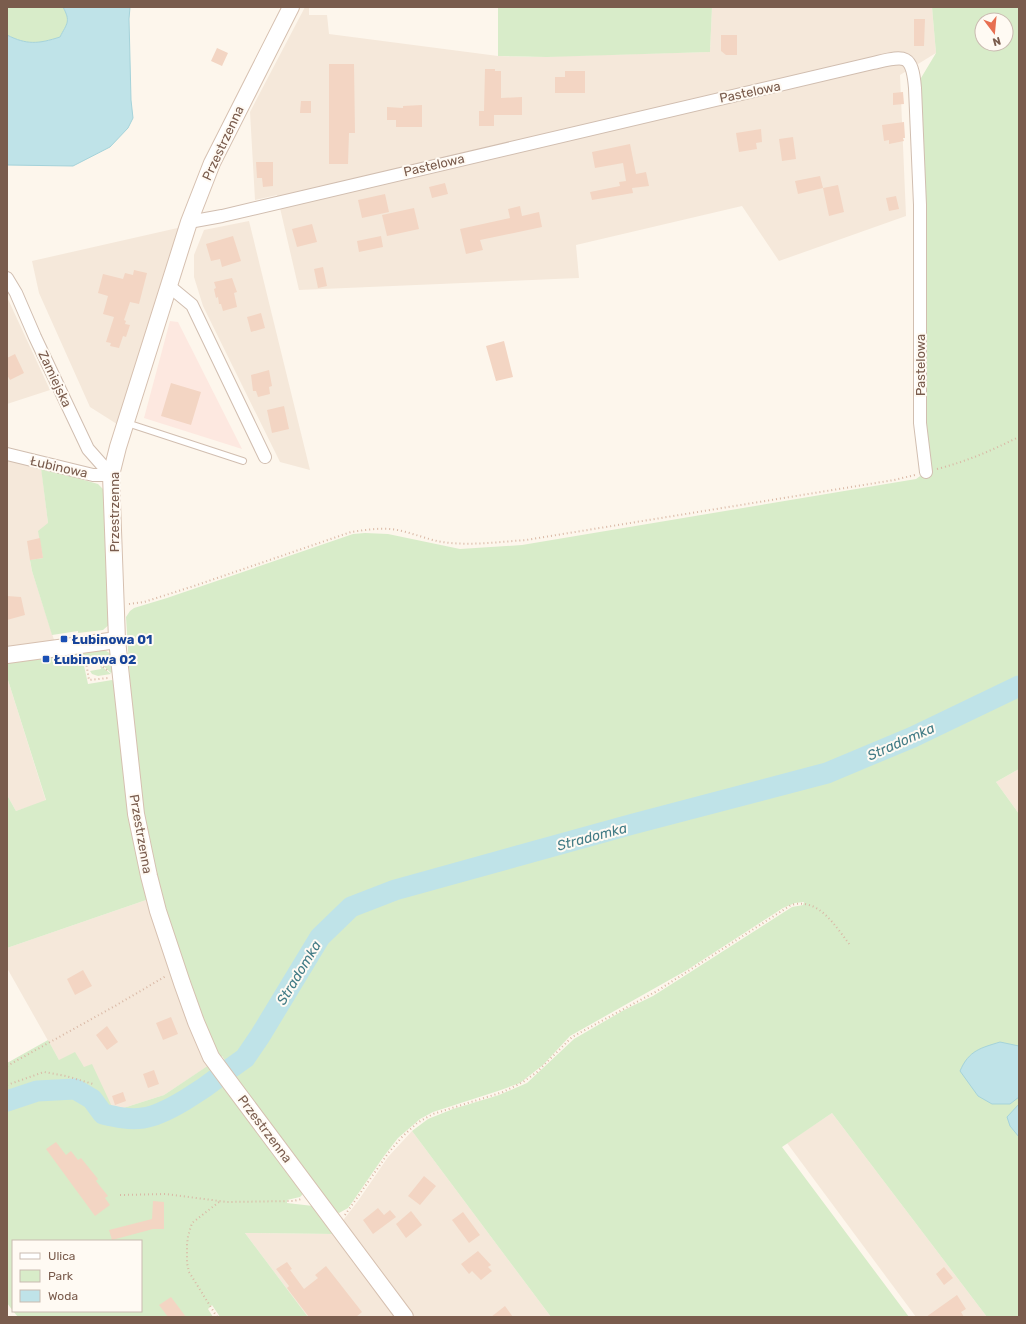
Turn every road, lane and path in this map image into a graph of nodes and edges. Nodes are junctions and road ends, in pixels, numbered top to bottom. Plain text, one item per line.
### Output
1 (291, 7) edge
2 (189, 222) junction
3 (7, 278) edge
4 (169, 286) junction
5 (125, 423) junction
6 (1019, 437) edge
7 (7, 454) edge
8 (265, 457) dead end
9 (243, 461) dead end
10 (926, 472) junction
11 (112, 475) junction
12 (116, 606) junction
13 (117, 640) junction
14 (7, 656) edge
15 (121, 675) junction
16 (850, 945) dead end
17 (177, 970) junction
18 (7, 1066) edge
19 (93, 1084) dead end
20 (7, 1085) edge
21 (120, 1195) dead end
22 (314, 1195) junction
23 (219, 1202) junction
24 (337, 1226) junction
25 (216, 1317) edge
26 (405, 1317) edge

1 - 2 street, Przestrzenna
2 - 4 street, Przestrzenna
2 - 10 street, Pastelowa
3 - 11 street, Zamiejska
4 - 5 street, Przestrzenna
4 - 8 street
5 - 9 lane
5 - 11 street, Przestrzenna
6 - 10 path
7 - 11 street, Łubinowa
10 - 12 path
11 - 12 street, Przestrzenna
12 - 13 street, Przestrzenna
13 - 14 street
13 - 15 street, Przestrzenna
15 - 15 path
15 - 17 street, Przestrzenna
16 - 24 path
17 - 18 path
17 - 22 street, Przestrzenna
19 - 20 path
21 - 23 path
22 - 23 path
22 - 24 street, Przestrzenna
23 - 25 path
24 - 26 street, Przestrzenna

